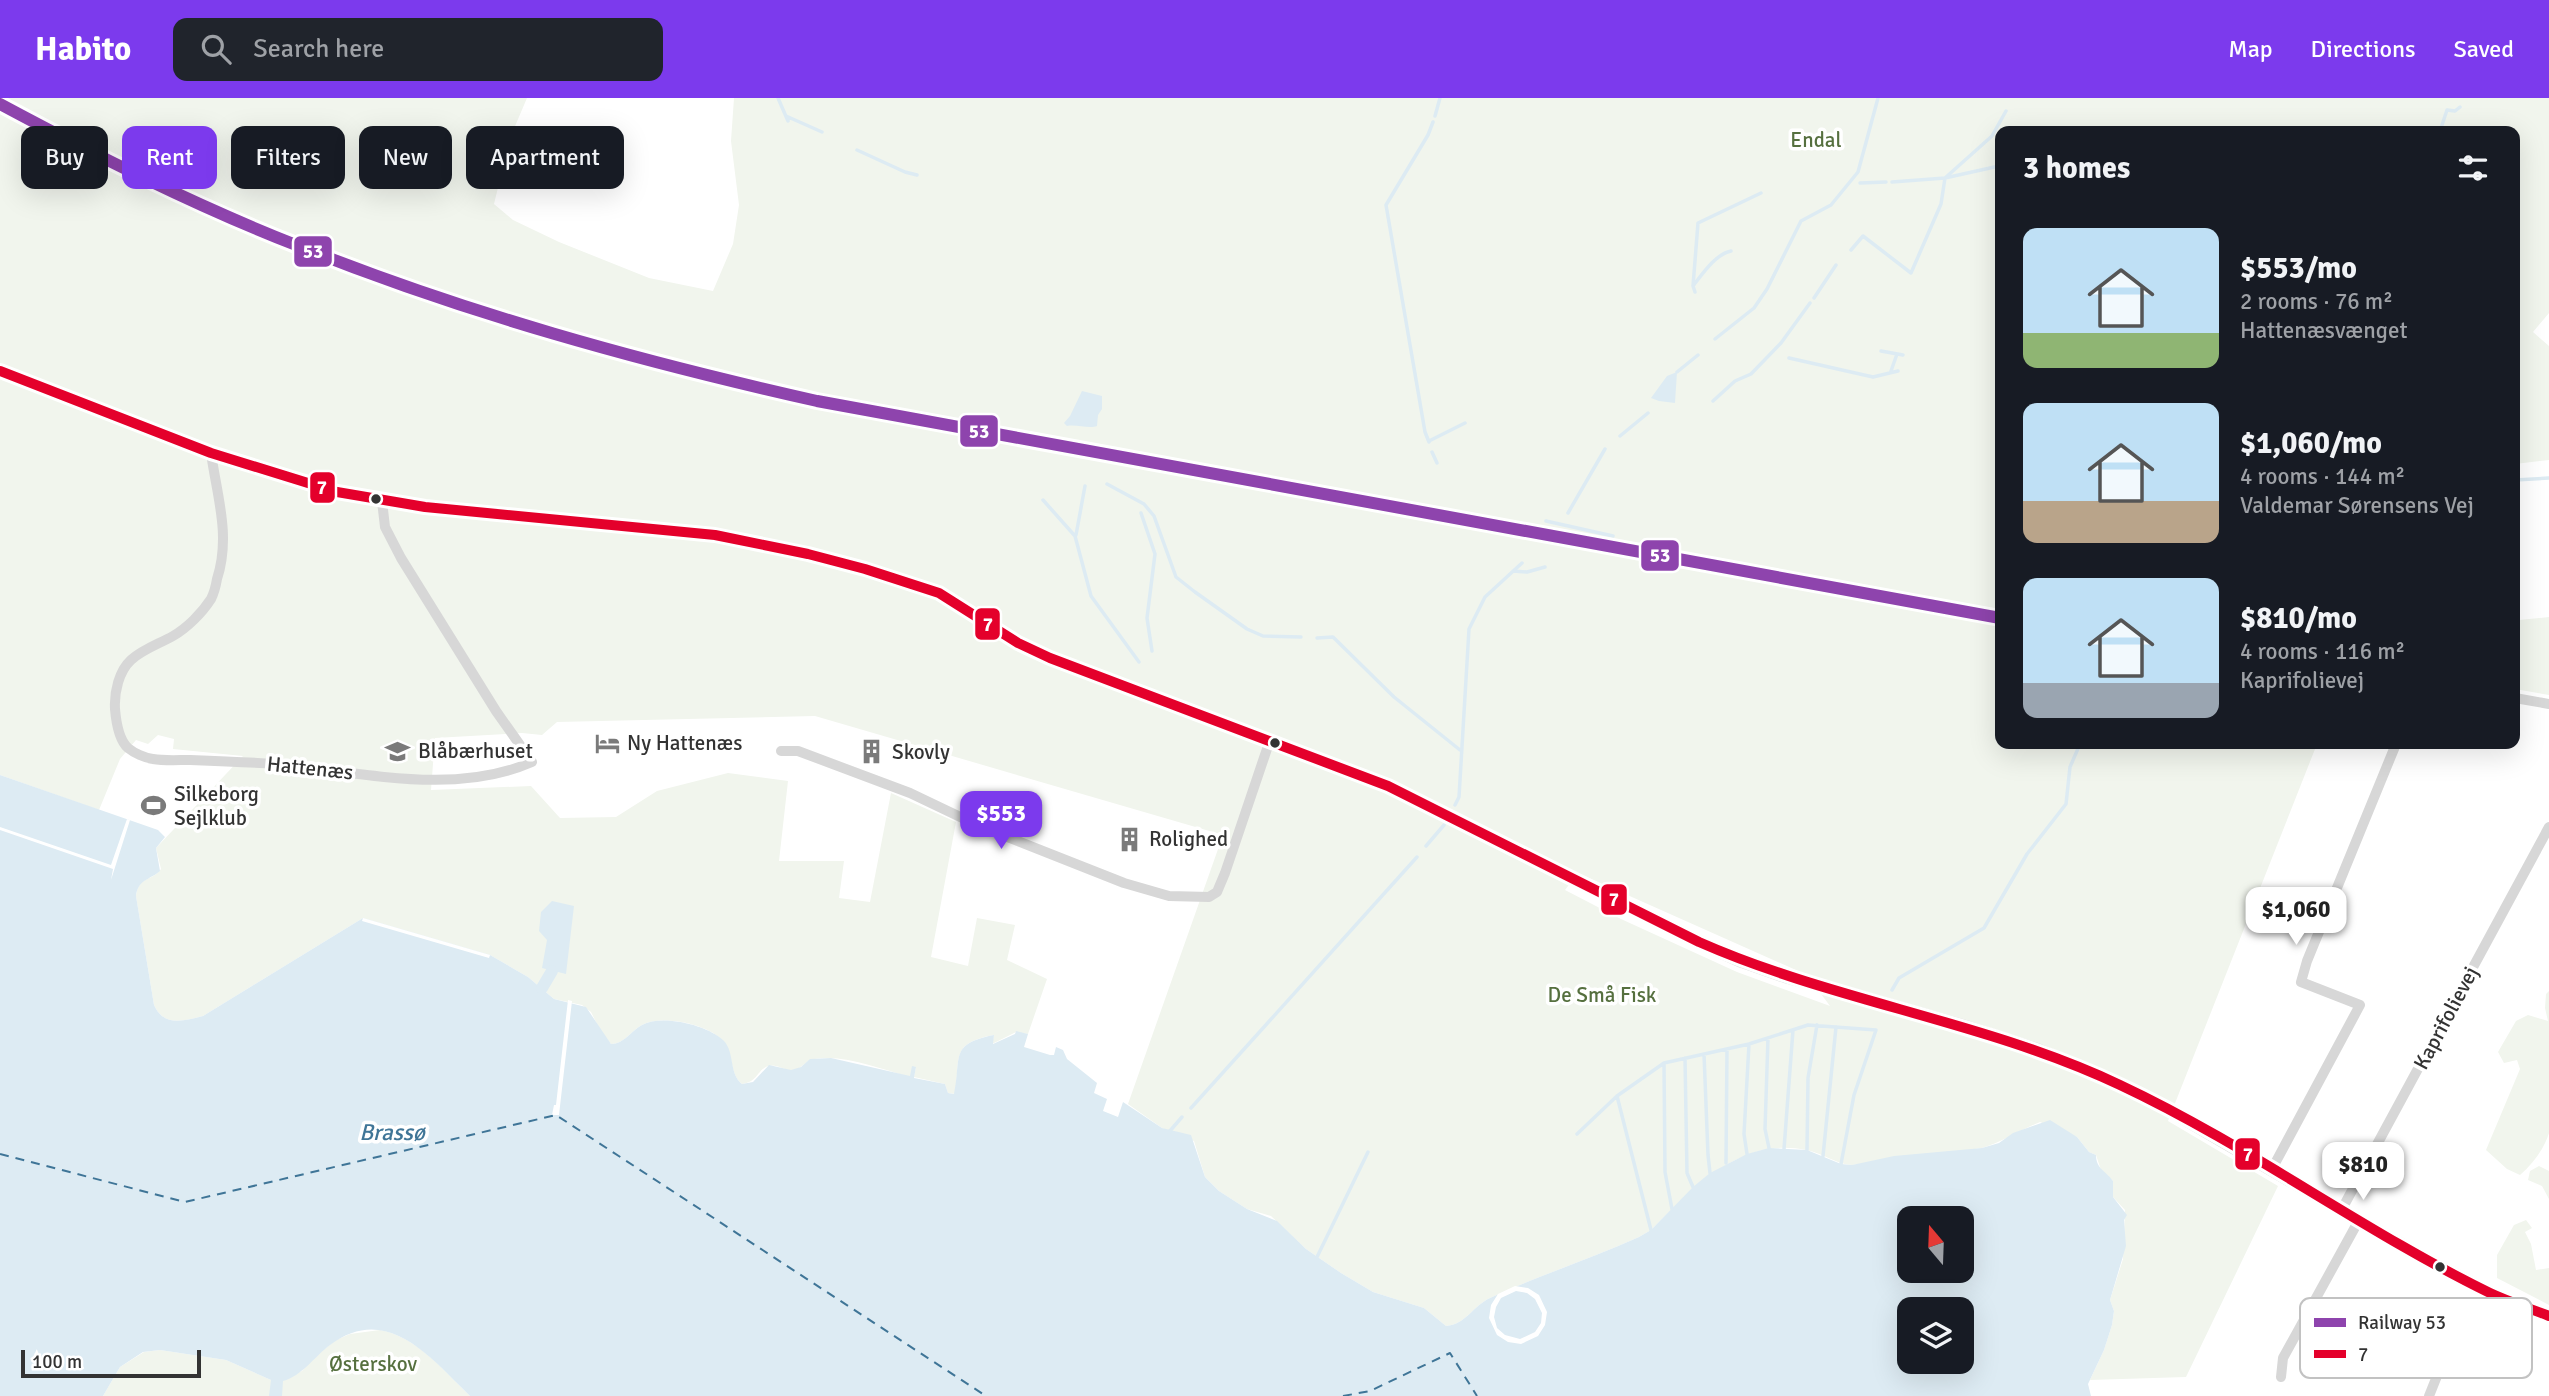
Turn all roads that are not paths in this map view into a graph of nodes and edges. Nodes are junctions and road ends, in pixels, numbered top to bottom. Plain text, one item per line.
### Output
1 (0, 371) edge
2 (211, 453) junction
3 (382, 501) junction
4 (2520, 699) edge
5 (2549, 704) edge
6 (1270, 740) junction
7 (2394, 749) edge
8 (781, 751) dead end
9 (2549, 827) edge
10 (2272, 1169) junction
11 (2342, 1209) junction
12 (2359, 1220) junction
13 (2316, 1298) edge
14 (2502, 1298) edge
15 (2532, 1309) edge
16 (2549, 1316) edge
17 (2300, 1327) edge
18 (2281, 1377) dead end
19 (2436, 1378) edge
20 (2429, 1396) edge

1 - 2 street
2 - 3 street
2 - 3 street, Hattenæs
3 - 6 street
4 - 5 street
6 - 8 street
6 - 10 street
7 - 10 street
9 - 11 street, Kaprifolievej
10 - 11 street
11 - 12 street
12 - 13 street
12 - 14 street
15 - 16 street
17 - 18 street
19 - 20 street

